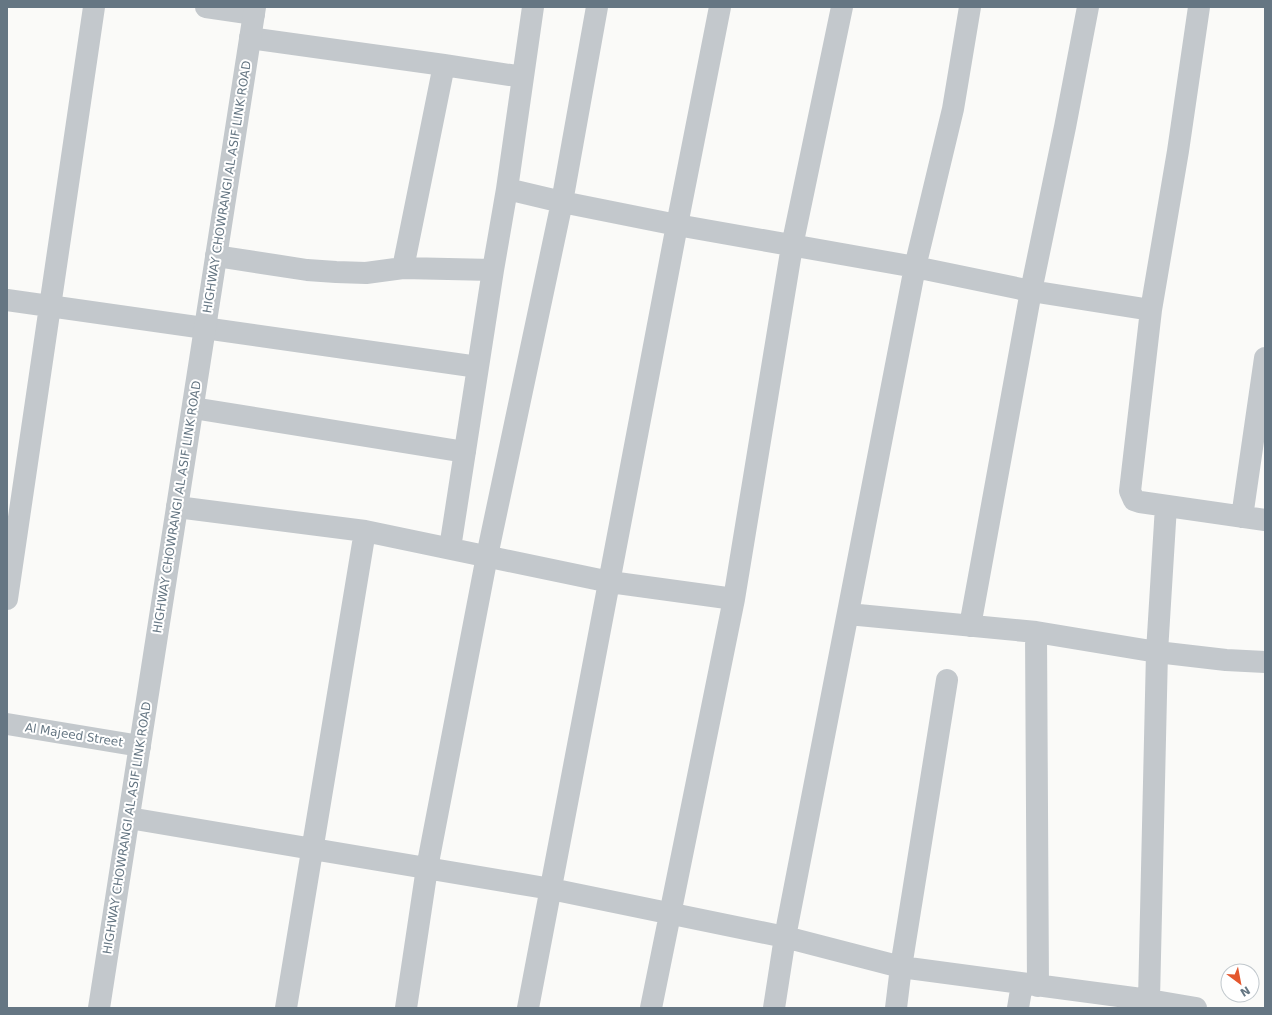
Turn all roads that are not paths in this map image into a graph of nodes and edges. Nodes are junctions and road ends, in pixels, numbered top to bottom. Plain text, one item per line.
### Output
1 (94, 7) edge
2 (206, 7) edge
3 (533, 7) edge
4 (597, 7) edge
5 (720, 7) edge
6 (842, 7) edge
7 (970, 7) edge
8 (1088, 7) edge
9 (1199, 7) edge
10 (255, 10) edge
11 (250, 38) junction
12 (444, 65) junction
13 (523, 77) junction
14 (507, 189) junction
15 (562, 202) junction
16 (677, 225) junction
17 (792, 246) junction
18 (216, 256) junction
19 (915, 267) junction
20 (403, 268) junction
21 (493, 270) junction
22 (1030, 291) junction
23 (7, 300) edge
24 (50, 305) junction
25 (1150, 310) junction
26 (205, 329) junction
27 (1265, 358) edge
28 (478, 367) junction
29 (193, 408) junction
30 (465, 452) junction
31 (177, 506) junction
32 (1166, 506) junction
33 (1242, 517) junction
34 (1265, 520) edge
35 (365, 531) junction
36 (450, 548) junction
37 (487, 556) junction
38 (610, 582) junction
39 (7, 599) edge
40 (734, 599) junction
41 (848, 614) junction
42 (970, 626) junction
43 (1036, 632) junction
44 (1157, 652) junction
45 (1265, 662) edge
46 (947, 680) dead end
47 (7, 724) edge
48 (140, 746) junction
49 (129, 818) junction
50 (313, 849) junction
51 (427, 868) junction
52 (551, 889) junction
53 (670, 914) junction
54 (785, 937) junction
55 (901, 967) junction
56 (1030, 985) junction
57 (1149, 1000) junction
58 (99, 1008) edge
59 (286, 1008) edge
60 (406, 1008) edge
61 (528, 1008) edge
62 (651, 1008) edge
63 (774, 1008) edge
64 (896, 1008) edge
65 (1018, 1008) edge
66 (1193, 1008) edge

1 - 24 street
2 - 10 street
3 - 13 street
4 - 15 street
5 - 16 street
6 - 17 street
7 - 19 street
8 - 22 street
9 - 25 street
10 - 11 street, HIGHWAY CHOWRANGI AL ASIF LINK ROAD
11 - 12 street
11 - 18 street, HIGHWAY CHOWRANGI AL ASIF LINK ROAD
12 - 13 street
12 - 20 street
13 - 14 street
14 - 15 street
14 - 21 street
15 - 16 street
15 - 37 street
16 - 17 street
16 - 38 street
17 - 19 street
17 - 40 street
18 - 20 street
18 - 26 street, HIGHWAY CHOWRANGI AL ASIF LINK ROAD
19 - 22 street
19 - 41 street
20 - 21 street
21 - 28 street
22 - 25 street
22 - 42 street
23 - 24 street
24 - 26 street
24 - 39 street
25 - 32 street
26 - 28 street
26 - 29 street, HIGHWAY CHOWRANGI AL ASIF LINK ROAD
27 - 33 street
28 - 30 street
29 - 30 street
29 - 31 street, HIGHWAY CHOWRANGI AL ASIF LINK ROAD
30 - 36 street
31 - 35 street
31 - 48 street, HIGHWAY CHOWRANGI AL ASIF LINK ROAD
32 - 33 street
32 - 44 street
33 - 34 street
35 - 36 street
35 - 50 street
36 - 37 street
37 - 38 street
37 - 51 street
38 - 40 street
38 - 52 street
40 - 53 street
41 - 42 street
41 - 54 street
42 - 43 street
43 - 44 street
43 - 56 street
44 - 45 street
44 - 57 street
46 - 55 street
47 - 48 street, Al Majeed Street
48 - 49 street, HIGHWAY CHOWRANGI AL ASIF LINK ROAD
49 - 50 street
49 - 58 street, HIGHWAY CHOWRANGI AL ASIF LINK ROAD
50 - 51 street
50 - 59 street
51 - 52 street
51 - 60 street
52 - 53 street
52 - 61 street
53 - 54 street
53 - 62 street
54 - 55 street
54 - 63 street
55 - 56 street
55 - 64 street
56 - 57 street
56 - 65 street
57 - 66 street

